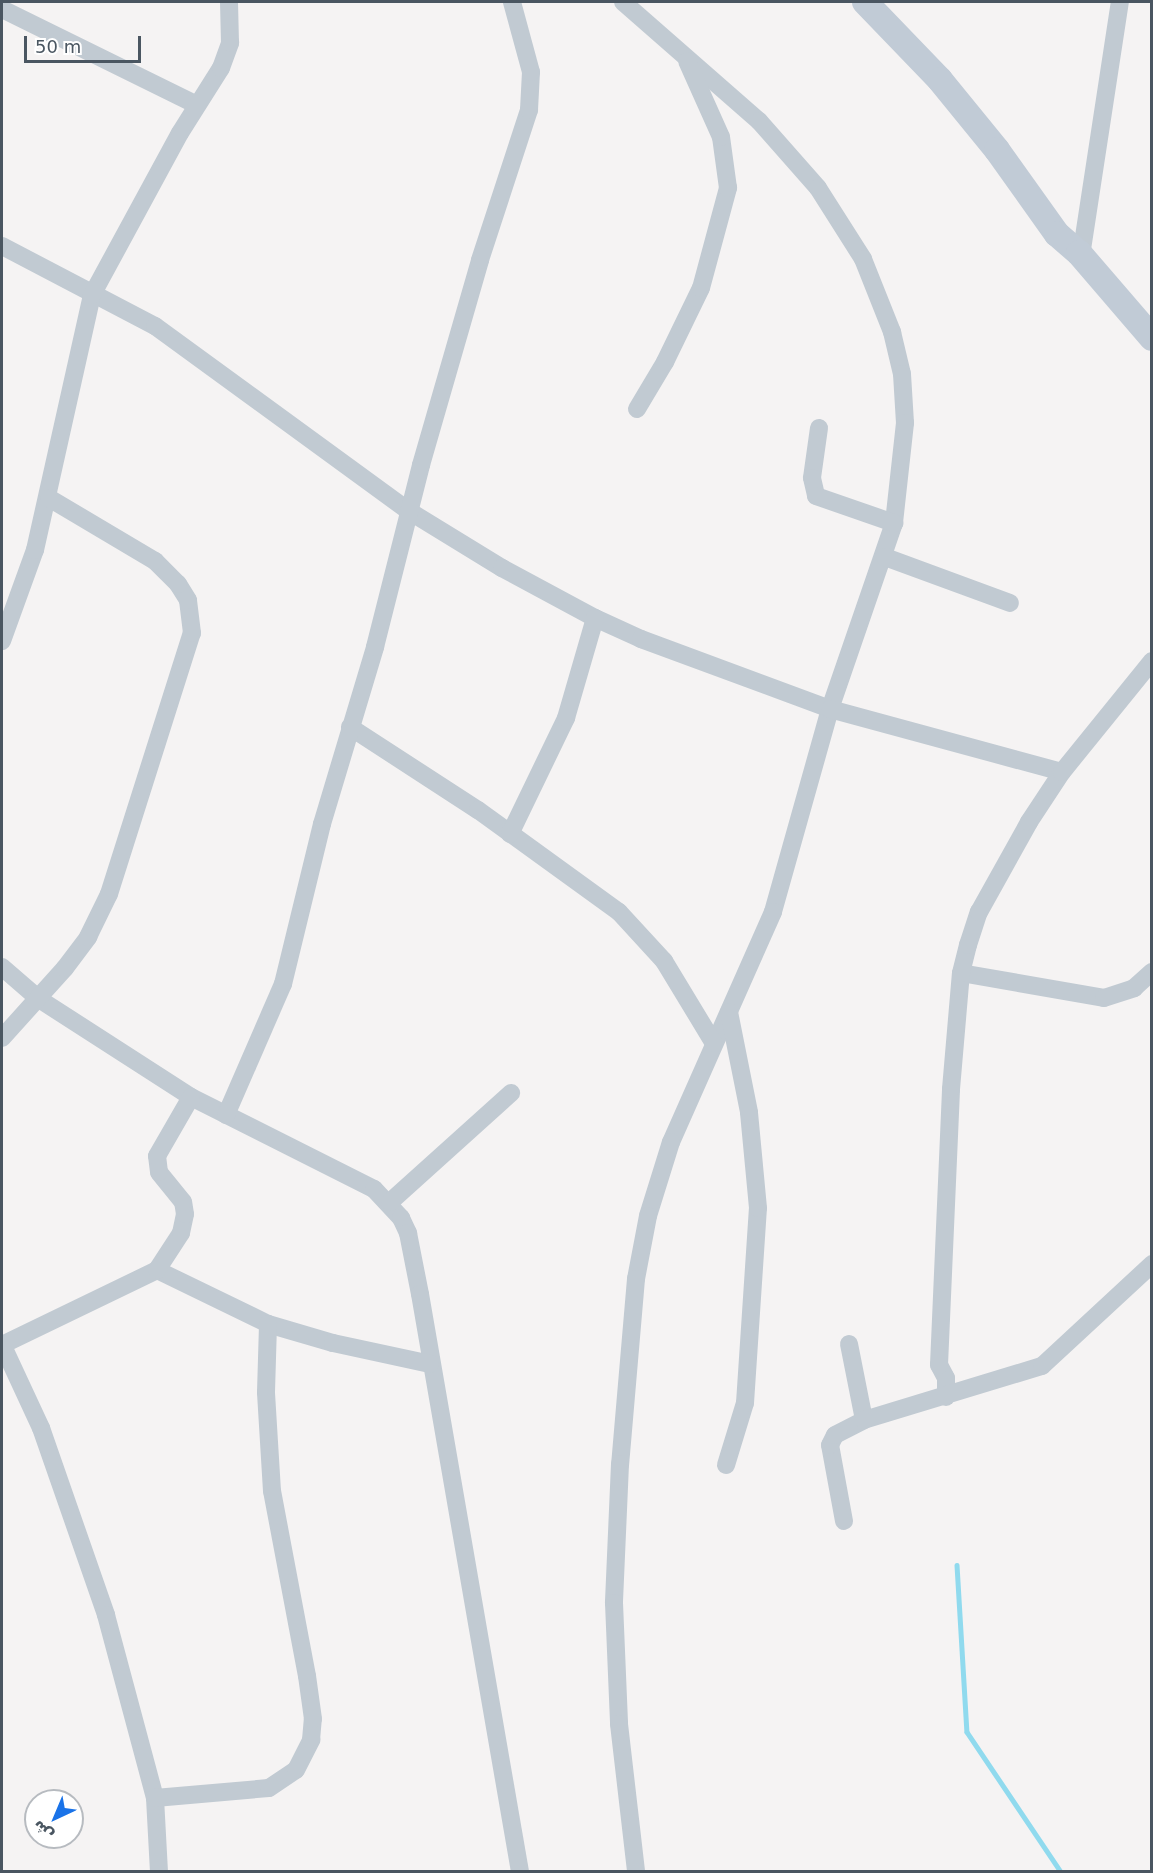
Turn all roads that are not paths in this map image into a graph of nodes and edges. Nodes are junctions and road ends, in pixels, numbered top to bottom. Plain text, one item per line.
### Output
1 (229, 2) edge
2 (512, 2) edge
3 (623, 2) edge
4 (865, 2) edge
5 (886, 2) edge
6 (1120, 2) edge
7 (2, 9) edge
8 (682, 51) junction
9 (197, 105) junction
10 (2, 246) edge
11 (1080, 254) junction
12 (92, 295) junction
13 (1152, 338) edge
14 (637, 409) dead end
15 (819, 428) dead end
16 (49, 498) junction
17 (409, 511) junction
18 (894, 524) junction
19 (885, 557) junction
20 (1010, 603) dead end
21 (594, 618) junction
22 (2, 641) edge
23 (1152, 662) edge
24 (830, 709) junction
25 (350, 727) junction
26 (1062, 772) junction
27 (510, 834) junction
28 (2, 967) edge
29 (1152, 972) edge
30 (961, 973) junction
31 (39, 999) junction
32 (729, 1012) junction
33 (2, 1038) edge
34 (713, 1042) junction
35 (511, 1093) dead end
36 (191, 1097) junction
37 (226, 1115) junction
38 (390, 1202) junction
39 (1152, 1264) edge
40 (156, 1270) junction
41 (268, 1324) junction
42 (849, 1344) dead end
43 (2, 1345) edge
44 (430, 1364) junction
45 (946, 1397) junction
46 (864, 1420) junction
47 (726, 1465) dead end
48 (844, 1521) dead end
49 (155, 1798) junction
50 (519, 1871) edge
51 (159, 1872) edge
52 (636, 1872) edge

1 - 9 street
2 - 17 street
3 - 8 street
4 - 11 street
5 - 11 street
6 - 11 street
7 - 9 street
8 - 14 street
8 - 18 street
9 - 12 street
10 - 12 street
11 - 13 street
12 - 16 street
12 - 17 street
15 - 18 street
16 - 22 street
16 - 31 street
17 - 21 street
17 - 25 street
18 - 19 street
19 - 20 street
19 - 24 street
21 - 24 street
21 - 27 street
23 - 26 street
24 - 26 street
24 - 32 street
25 - 27 street
25 - 37 street
26 - 30 street
27 - 34 street
28 - 31 street
29 - 30 street
30 - 45 street
31 - 33 street
31 - 36 street
32 - 34 street
32 - 47 street
34 - 52 street
35 - 38 street
36 - 37 street
36 - 40 street
37 - 38 street
38 - 44 street
39 - 45 street
40 - 41 street
40 - 43 street
41 - 44 street
41 - 49 street
42 - 46 street
43 - 49 street
44 - 50 street
45 - 46 street
46 - 48 street
49 - 51 street

